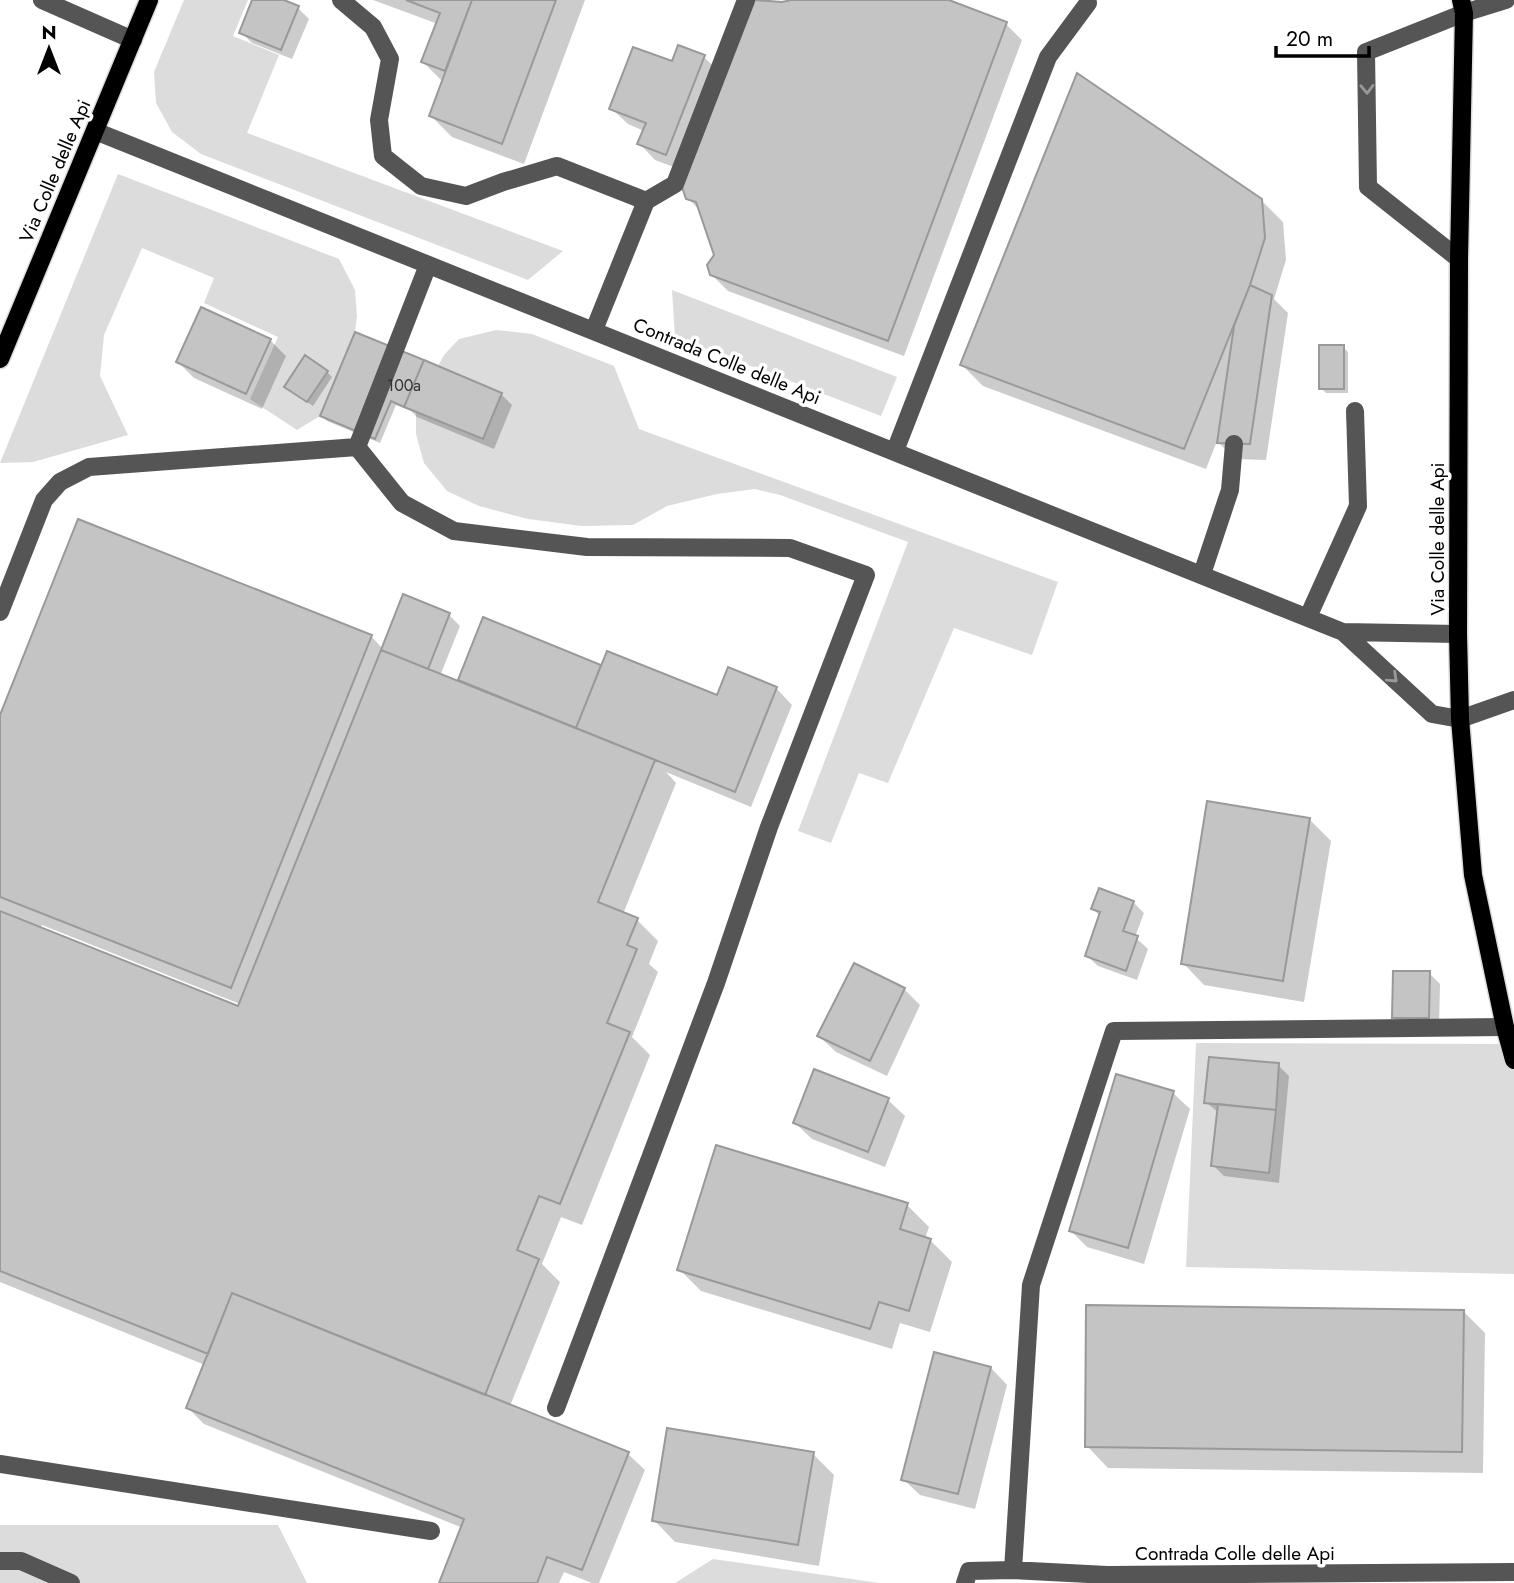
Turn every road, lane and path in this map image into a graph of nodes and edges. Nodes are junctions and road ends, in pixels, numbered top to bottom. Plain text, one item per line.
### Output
1 (42, 0) edge
2 (149, 0) edge
3 (341, 0) edge
4 (746, 0) edge
5 (1506, 0) edge
6 (1088, 3) dead end
7 (1464, 4) edge
8 (132, 40) junction
9 (95, 131) junction
10 (646, 201) junction
11 (1458, 259) junction
12 (428, 265) junction
13 (594, 330) junction
14 (0, 359) edge
15 (1355, 411) dead end
16 (1234, 444) dead end
17 (357, 447) junction
18 (895, 451) junction
19 (1202, 574) junction
20 (0, 612) edge
21 (1308, 617) junction
22 (1343, 632) junction
23 (1458, 634) junction
24 (1514, 700) edge
25 (1460, 719) junction
26 (1505, 1027) junction
27 (1514, 1060) edge
28 (556, 1408) dead end
29 (0, 1464) edge
30 (431, 1531) dead end
31 (0, 1561) edge
32 (1013, 1570) junction
33 (1514, 1572) edge
34 (71, 1583) edge
35 (965, 1583) edge

1 - 8 street
2 - 8 main road, Via Colle delle Api
3 - 10 street
4 - 10 street
5 - 7 street
6 - 18 street
7 - 11 main road, Via Colle delle Api
7 -> 11 street
8 - 9 main road, Via Colle delle Api
9 - 12 street, Contrada Colle delle Api
9 - 14 main road, Via Colle delle Api
10 - 13 street
11 - 23 main road, Via Colle delle Api
12 - 13 street, Contrada Colle delle Api
12 - 17 street
13 - 18 street, Contrada Colle delle Api
15 - 21 street
16 - 19 street
17 - 20 street
17 - 28 street
18 - 19 street, Contrada Colle delle Api
19 - 21 street, Contrada Colle delle Api
21 - 22 street, Contrada Colle delle Api
22 - 23 street, Contrada Colle delle Api
22 -> 25 street, Contrada Colle delle Api
23 - 25 main road, Via Colle delle Api
24 - 25 street
25 - 26 main road, Via Colle delle Api
26 - 27 main road, Via Colle delle Api
26 - 32 street
29 - 30 street
31 - 34 street
32 - 33 street, Contrada Colle delle Api
32 - 35 street, Contrada Colle delle Api

